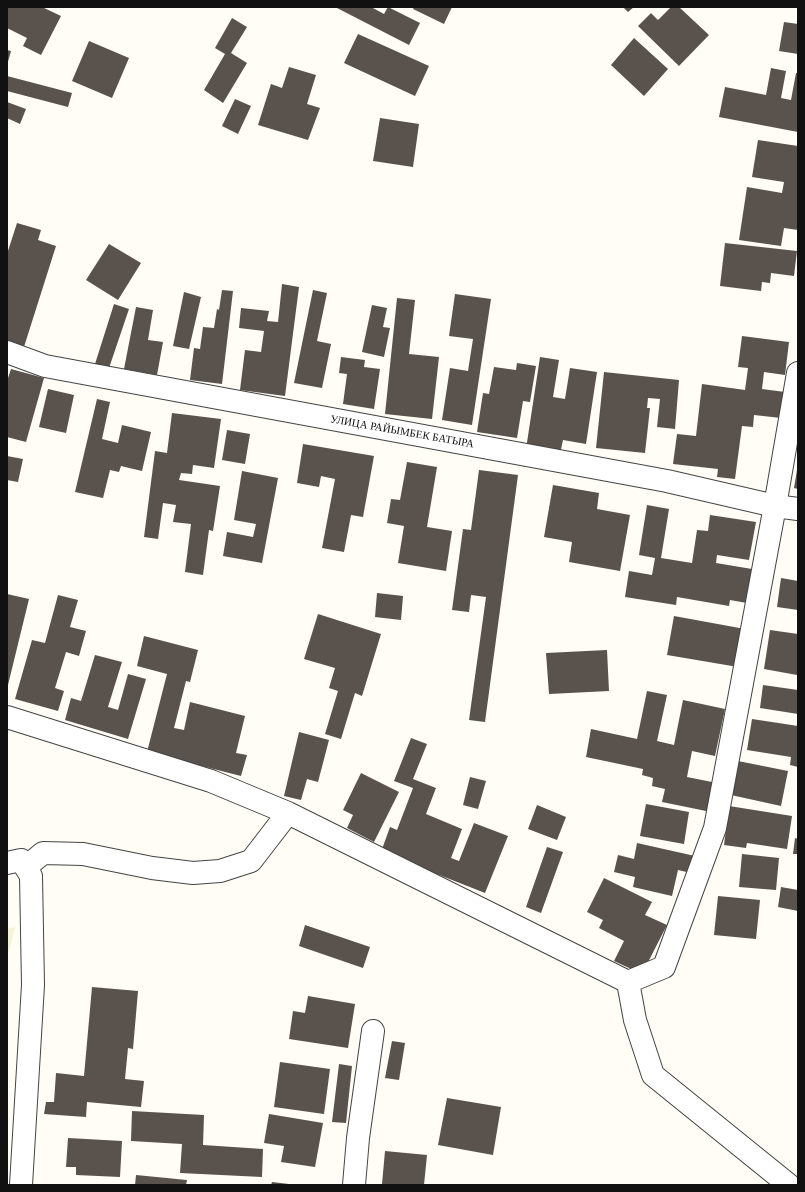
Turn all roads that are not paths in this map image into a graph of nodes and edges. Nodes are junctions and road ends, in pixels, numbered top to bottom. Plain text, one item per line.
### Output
1 (7, 352) edge
2 (798, 373) edge
3 (775, 506) junction
4 (798, 509) edge
5 (7, 717) edge
6 (288, 813) junction
7 (16, 865) edge
8 (628, 982) junction
9 (373, 1031) dead end
10 (21, 1185) edge
11 (354, 1185) edge
12 (790, 1185) edge

1 - 3 street, УЛИЦА РАЙЫМБЕК БАТЫРА
2 - 3 street
3 - 4 street, УЛИЦА РАЙЫМБЕК БАТЫРА
3 - 8 street
5 - 6 street
6 - 7 street
6 - 8 street
7 - 10 street
8 - 12 street
9 - 11 street

